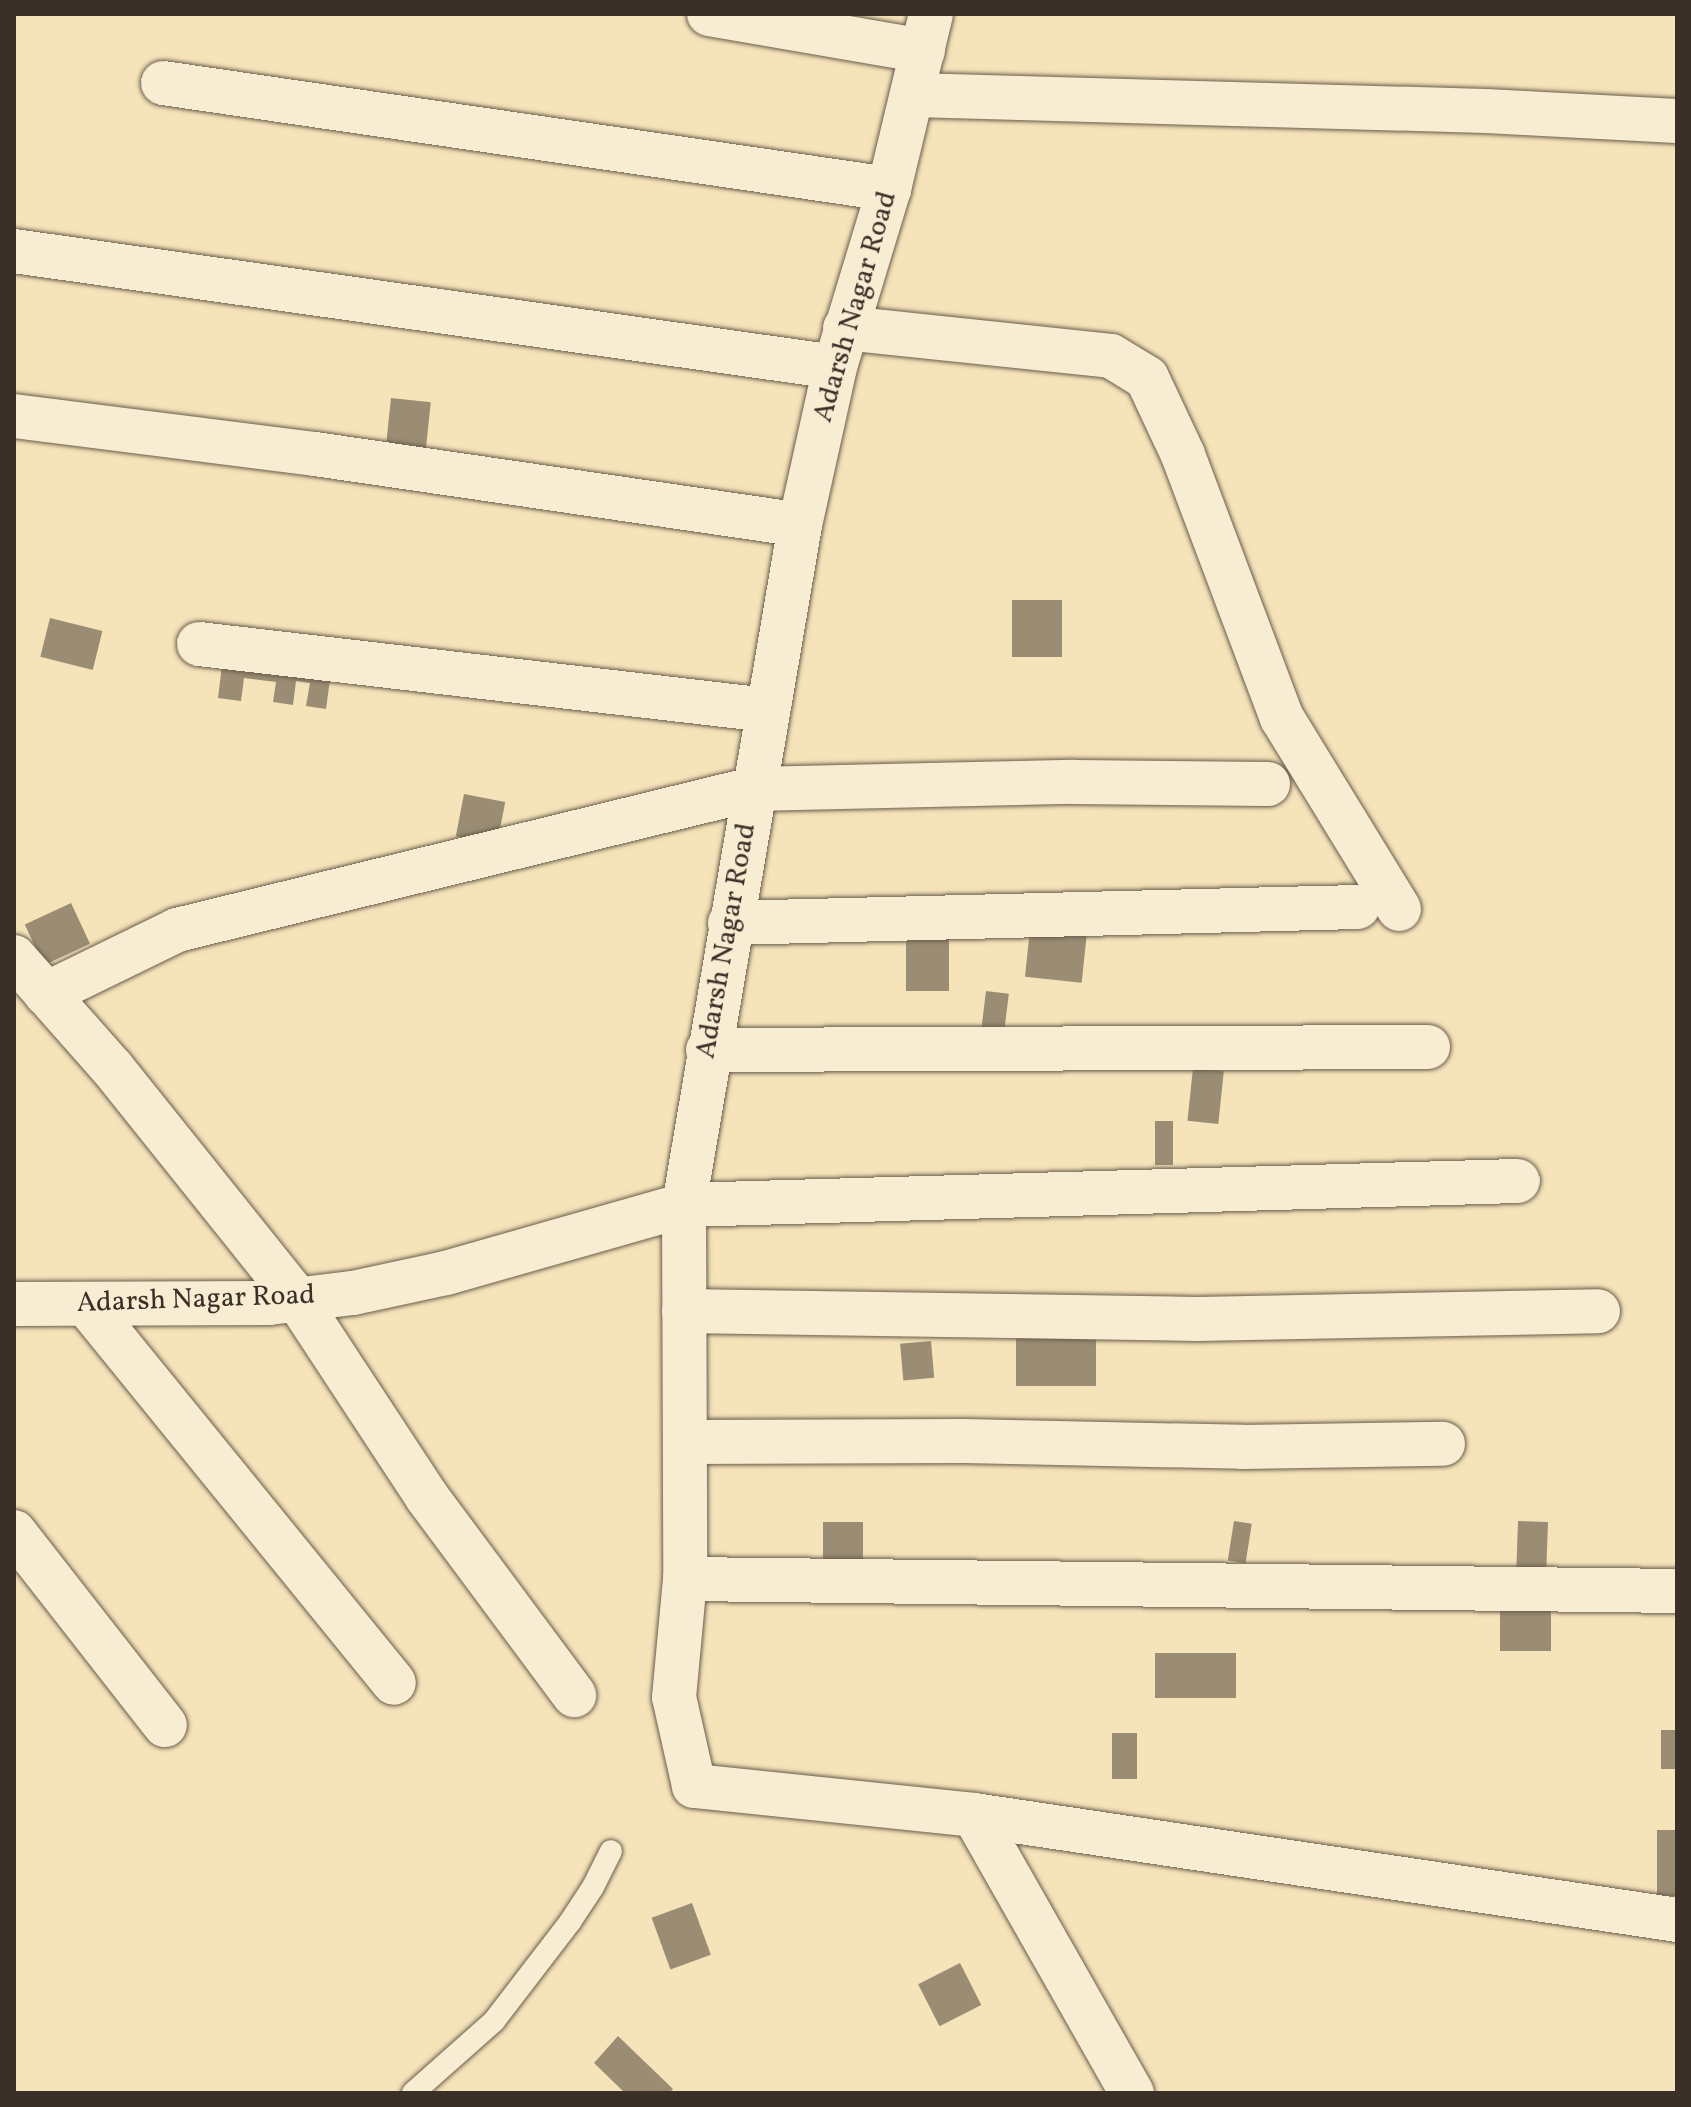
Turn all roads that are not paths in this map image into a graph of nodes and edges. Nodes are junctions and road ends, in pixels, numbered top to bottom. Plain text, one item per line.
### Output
1 (709, 14) edge
2 (927, 33) edge
3 (163, 83) dead end
4 (913, 95) junction
5 (1677, 121) edge
6 (889, 189) junction
7 (14, 251) edge
8 (840, 348) junction
9 (14, 416) edge
10 (800, 525) junction
11 (199, 644) dead end
12 (767, 710) junction
13 (1268, 784) dead end
14 (753, 789) junction
15 (730, 923) junction
16 (14, 957) edge
17 (46, 994) junction
18 (1428, 1047) dead end
19 (708, 1050) junction
20 (1518, 1181) dead end
21 (684, 1205) junction
22 (297, 1299) junction
23 (14, 1304) edge
24 (86, 1304) junction
25 (684, 1311) junction
26 (1598, 1311) dead end
27 (685, 1442) junction
28 (1443, 1444) dead end
29 (14, 1532) edge
30 (685, 1579) junction
31 (1677, 1591) edge
32 (394, 1683) dead end
33 (574, 1695) dead end
34 (165, 1725) dead end
35 (974, 1815) junction
36 (611, 1851) dead end
37 (1677, 1920) edge
38 (413, 2093) edge
39 (1132, 2093) edge

1 - 2 street
2 - 4 street, Adarsh Nagar Road
3 - 6 street
4 - 5 street
4 - 6 street, Adarsh Nagar Road
6 - 8 street, Adarsh Nagar Road
7 - 8 street
8 - 10 street, Adarsh Nagar Road
8 - 15 street
9 - 10 street
10 - 12 street, Adarsh Nagar Road
11 - 12 street
12 - 14 street, Adarsh Nagar Road
13 - 14 street
14 - 15 street, Adarsh Nagar Road
14 - 17 street
15 - 19 street, Adarsh Nagar Road
16 - 17 street
17 - 22 street
18 - 19 street
19 - 21 street, Adarsh Nagar Road
20 - 21 street
21 - 22 street, Adarsh Nagar Road
21 - 25 street
22 - 24 street, Adarsh Nagar Road
22 - 33 street
23 - 24 street, Adarsh Nagar Road
24 - 32 street
25 - 26 street
25 - 27 street
27 - 28 street
27 - 30 street
29 - 34 street
30 - 31 street
30 - 35 street
35 - 37 street
35 - 39 street
36 - 38 lane

